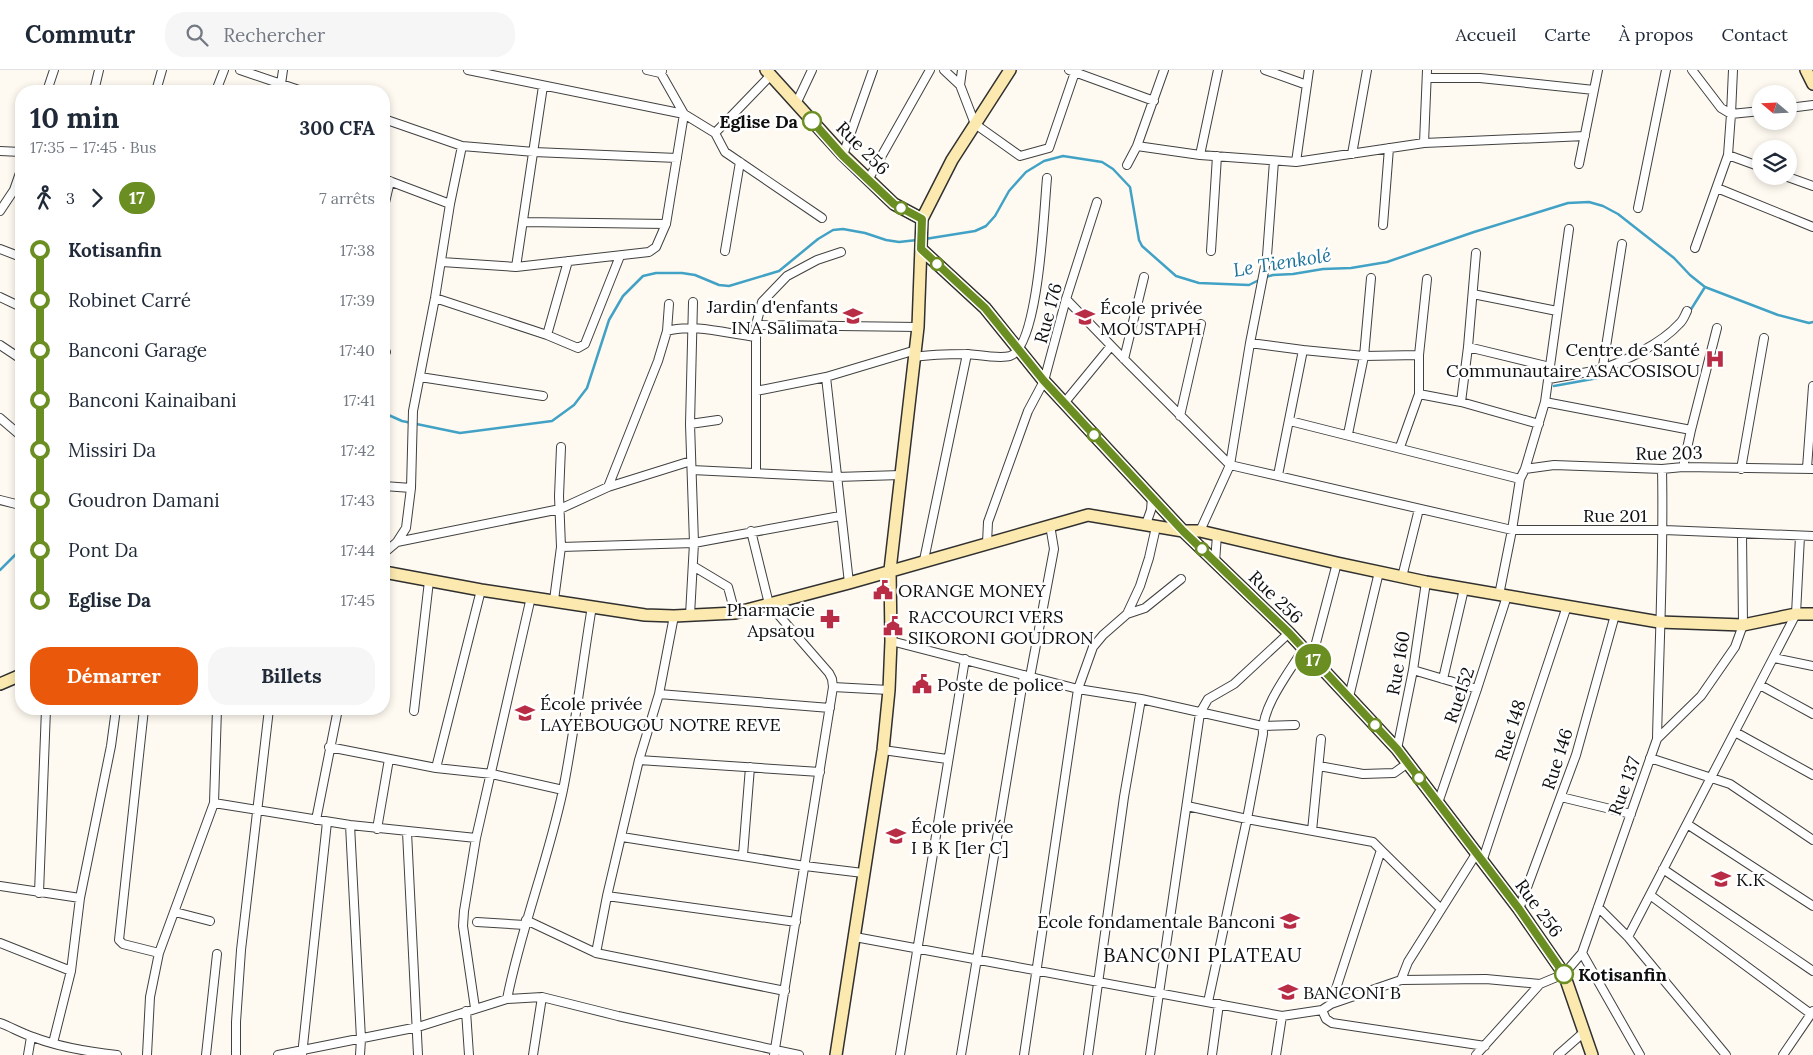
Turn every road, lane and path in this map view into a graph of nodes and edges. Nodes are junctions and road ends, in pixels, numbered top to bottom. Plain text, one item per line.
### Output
1 (54, 70) edge
2 (99, 70) edge
3 (162, 70) edge
4 (224, 70) edge
5 (240, 70) edge
6 (283, 70) edge
7 (468, 70) edge
8 (647, 70) edge
9 (812, 70) edge
10 (873, 70) edge
11 (930, 70) edge
12 (944, 70) edge
13 (962, 70) edge
14 (1010, 70) edge
15 (1164, 70) edge
16 (1218, 70) edge
17 (1265, 70) edge
18 (1309, 70) edge
19 (1367, 70) edge
20 (1598, 70) edge
21 (1666, 70) edge
22 (1692, 70) edge
23 (1733, 70) edge
24 (1806, 70) edge
25 (480, 71) edge
26 (661, 71) edge
27 (1072, 71) edge
28 (769, 73) edge
29 (1427, 74) edge
30 (1480, 74) edge
31 (280, 83) junction
32 (1813, 84) edge
33 (49, 85) edge
34 (95, 85) edge
35 (158, 85) edge
36 (218, 85) edge
37 (286, 85) edge
38 (960, 85) junction
39 (1307, 85) junction
40 (544, 86) junction
41 (1594, 90) junction
42 (1154, 101) junction
43 (796, 104) junction
44 (1813, 105) edge
45 (1798, 107) edge
46 (1752, 111) edge
47 (684, 114) junction
48 (1731, 114) junction
49 (390, 121) edge
50 (975, 124) junction
51 (715, 133) junction
52 (1584, 136) junction
53 (1424, 143) junction
54 (462, 146) junction
55 (1137, 146) junction
56 (1389, 148) junction
57 (0, 151) edge
58 (15, 152) edge
59 (534, 152) junction
60 (1352, 154) junction
61 (1200, 155) junction
62 (1728, 155) junction
63 (843, 156) junction
64 (1217, 156) junction
65 (677, 158) junction
66 (1274, 161) junction
67 (740, 162) junction
68 (1296, 162) junction
69 (1578, 164) dead end
70 (1752, 164) edge
71 (1127, 165) dead end
72 (1047, 178) dead end
73 (868, 180) junction
74 (1797, 180) edge
75 (390, 181) edge
76 (1813, 186) edge
77 (1717, 188) junction
78 (15, 195) edge
79 (1097, 202) dead end
80 (450, 204) junction
81 (1638, 208) dead end
82 (0, 211) edge
83 (822, 218) dead end
84 (922, 219) junction
85 (523, 222) junction
86 (666, 224) junction
87 (1383, 225) dead end
88 (1813, 227) edge
89 (1569, 229) dead end
90 (1622, 244) dead end
91 (1695, 248) dead end
92 (921, 249) junction
93 (0, 250) edge
94 (725, 251) dead end
95 (1211, 251) dead end
96 (841, 252) dead end
97 (1476, 253) dead end
98 (15, 255) edge
99 (620, 256) junction
100 (568, 261) junction
101 (442, 262) junction
102 (516, 267) junction
103 (1144, 277) dead end
104 (1371, 278) dead end
105 (1427, 279) dead end
106 (1473, 294) junction
107 (0, 298) edge
108 (435, 298) junction
109 (1066, 299) junction
110 (693, 302) dead end
111 (15, 304) edge
112 (670, 304) dead end
113 (1557, 311) junction
114 (1687, 311) dead end
115 (1201, 324) dead end
116 (756, 325) junction
117 (918, 326) junction
118 (692, 328) junction
119 (1718, 328) dead end
120 (667, 331) junction
121 (547, 335) junction
122 (756, 337) junction
123 (1764, 338) dead end
124 (1250, 343) junction
125 (0, 346) edge
126 (1111, 346) junction
127 (1468, 347) junction
128 (1018, 350) junction
129 (1304, 350) junction
130 (915, 354) junction
131 (967, 354) junction
132 (15, 355) edge
133 (1364, 356) junction
134 (1419, 356) junction
135 (1124, 359) junction
136 (1550, 367) junction
137 (1599, 370) junction
138 (420, 377) junction
139 (826, 377) junction
140 (1549, 379) junction
141 (1044, 381) junction
142 (1813, 386) edge
143 (756, 391) junction
144 (1419, 394) junction
145 (543, 396) dead end
146 (1065, 402) junction
147 (1461, 402) junction
148 (1545, 402) junction
149 (1180, 416) junction
150 (1812, 416) edge
151 (0, 418) edge
152 (718, 420) dead end
153 (1290, 421) junction
154 (690, 424) junction
155 (1538, 424) junction
156 (1691, 430) junction
157 (15, 431) edge
158 (1348, 434) junction
159 (1400, 447) junction
160 (561, 448) dead end
161 (690, 461) junction
162 (1230, 465) junction
163 (1683, 467) junction
164 (1525, 469) junction
165 (1662, 469) junction
166 (1741, 469) junction
167 (1810, 469) edge
168 (692, 470) junction
169 (756, 472) junction
170 (902, 475) junction
171 (1278, 475) junction
172 (836, 477) junction
173 (1520, 479) junction
174 (390, 486) edge
175 (608, 487) junction
176 (411, 488) junction
177 (1152, 497) junction
178 (0, 500) edge
179 (15, 504) edge
180 (560, 509) junction
181 (1419, 509) junction
182 (840, 516) junction
183 (1050, 525) junction
184 (1151, 526) junction
185 (1512, 530) junction
186 (1664, 530) junction
187 (751, 531) junction
188 (1183, 531) junction
189 (1200, 531) junction
190 (1742, 534) junction
191 (1217, 535) junction
192 (1800, 536) junction
193 (1813, 536) edge
194 (397, 542) junction
195 (694, 543) junction
196 (987, 543) junction
197 (560, 547) junction
198 (390, 548) edge
199 (924, 560) junction
200 (1215, 562) junction
201 (1337, 564) junction
202 (693, 566) junction
203 (890, 570) junction
204 (1379, 572) junction
205 (390, 573) edge
206 (1402, 577) junction
207 (1181, 579) dead end
208 (429, 581) junction
209 (1426, 582) junction
210 (849, 583) junction
211 (1464, 588) junction
212 (481, 590) junction
213 (1503, 595) junction
214 (531, 597) junction
215 (554, 600) junction
216 (769, 604) junction
217 (592, 606) junction
218 (1567, 606) junction
219 (735, 613) junction
220 (1127, 614) junction
221 (1796, 614) junction
222 (1813, 614) edge
223 (690, 615) junction
224 (1615, 615) junction
225 (674, 616) junction
226 (1659, 622) junction
227 (1743, 625) junction
228 (1289, 633) junction
229 (891, 641) junction
230 (1304, 648) junction
231 (1312, 658) junction
232 (1774, 658) junction
233 (965, 660) junction
234 (1813, 666) edge
235 (1413, 670) junction
236 (1027, 676) junction
237 (15, 678) edge
238 (1443, 679) junction
239 (0, 684) edge
240 (1760, 684) junction
241 (833, 687) junction
242 (1078, 689) junction
243 (1477, 689) junction
244 (889, 690) junction
245 (659, 694) junction
246 (1349, 697) junction
247 (1141, 699) junction
248 (830, 708) junction
249 (414, 711) dead end
250 (1200, 713) junction
251 (1813, 714) edge
252 (46, 715) edge
253 (115, 715) edge
254 (143, 715) edge
255 (217, 715) edge
256 (268, 715) edge
257 (337, 715) edge
258 (1295, 725) dead end
259 (1262, 726) junction
260 (1735, 732) junction
261 (1322, 739) dead end
262 (1657, 739) junction
263 (329, 747) junction
264 (1397, 749) junction
265 (882, 750) junction
266 (1650, 758) junction
267 (389, 759) junction
268 (947, 759) junction
269 (639, 760) junction
270 (1408, 763) junction
271 (1319, 766) junction
272 (750, 767) junction
273 (436, 768) junction
274 (820, 772) junction
275 (492, 774) junction
276 (1813, 775) edge
277 (1711, 778) junction
278 (563, 790) junction
279 (1561, 797) junction
280 (1438, 802) junction
281 (214, 803) junction
282 (1187, 806) junction
283 (257, 811) junction
284 (1630, 814) junction
285 (316, 820) junction
286 (1247, 820) junction
287 (327, 822) junction
288 (1687, 824) junction
289 (350, 825) junction
290 (377, 828) junction
291 (1312, 831) junction
292 (407, 832) junction
293 (622, 837) junction
294 (476, 838) junction
295 (1813, 840) edge
296 (1382, 850) junction
297 (743, 855) junction
298 (1479, 858) junction
299 (805, 866) junction
300 (1663, 869) junction
301 (863, 873) junction
302 (0, 886) edge
303 (39, 893) junction
304 (1650, 895) junction
305 (607, 896) junction
306 (80, 898) junction
307 (1813, 906) edge
308 (1598, 907) junction
309 (1442, 909) junction
310 (1519, 909) junction
311 (175, 912) junction
312 (210, 921) dead end
313 (477, 922) dead end
314 (796, 922) junction
315 (525, 923) junction
316 (855, 937) junction
317 (1628, 937) junction
318 (0, 943) edge
319 (917, 949) junction
320 (1582, 952) junction
321 (159, 953) junction
322 (596, 953) junction
323 (217, 954) dead end
324 (977, 960) junction
325 (71, 970) junction
326 (1037, 970) junction
327 (1813, 971) edge
328 (1564, 974) junction
329 (1401, 980) junction
330 (1098, 982) junction
331 (1540, 984) junction
332 (785, 991) junction
333 (1160, 993) junction
334 (542, 997) junction
335 (507, 999) junction
336 (1208, 1002) junction
337 (1219, 1004) junction
338 (1331, 1004) junction
339 (475, 1008) junction
340 (1322, 1010) junction
341 (466, 1011) junction
342 (1812, 1012) edge
343 (1282, 1016) junction
344 (0, 1023) edge
345 (418, 1026) junction
346 (1583, 1033) junction
347 (31, 1037) junction
348 (361, 1039) junction
349 (53, 1043) junction
350 (1486, 1046) junction
351 (302, 1052) edge
352 (775, 1053) edge
353 (28, 1055) edge
354 (117, 1055) edge
355 (147, 1055) edge
356 (206, 1055) edge
357 (236, 1055) edge
358 (278, 1055) edge
359 (360, 1055) edge
360 (418, 1055) edge
361 (469, 1055) edge
362 (533, 1055) edge
363 (799, 1055) edge
364 (836, 1055) edge
365 (900, 1055) edge
366 (961, 1055) edge
367 (1024, 1055) edge
368 (1088, 1055) edge
369 (1150, 1055) edge
370 (1212, 1055) edge
371 (1276, 1055) edge
372 (1476, 1055) edge
373 (1558, 1055) edge
374 (1592, 1055) edge
375 (1640, 1055) edge
376 (1726, 1055) edge
377 (1783, 1055) edge

1 - 33 street
2 - 34 street
3 - 35 street
4 - 36 street
5 - 31 street
6 - 31 street
7 - 25 street
8 - 26 street
9 - 43 street
10 - 63 street
11 - 73 street
12 - 38 street
13 - 38 street
14 - 50 street
15 - 42 street
16 - 61 street
17 - 39 street
18 - 39 street
19 - 60 street
20 - 41 street
21 - 81 street
22 - 48 street
23 - 48 street
24 - 32 street
25 - 40 street
26 - 47 street
27 - 42 street
27 - 50 street
28 - 43 street, Rue 256
28 - 51 street
29 - 30 street
29 - 53 street
30 - 41 street
31 - 37 street
38 - 50 street
39 - 68 street
40 - 47 street
40 - 59 street
41 - 52 street
42 - 55 street
43 - 63 street, Rue 256
44 - 45 street
46 - 48 street
47 - 51 street
47 - 65 street
48 - 62 street
49 - 54 street
50 - 84 street
51 - 67 street
52 - 53 street
52 - 69 street
53 - 56 street
54 - 59 street
54 - 80 street
55 - 61 street
55 - 71 street
56 - 60 street
56 - 87 street
57 - 58 street
59 - 65 street
59 - 85 street
60 - 68 street
61 - 64 street
62 - 70 street
62 - 77 street
63 - 73 street, Rue 256
64 - 66 street
64 - 95 street
65 - 86 street
66 - 68 street
66 - 124 street
67 - 83 street
67 - 94 street
72 - 128 street
73 - 84 street, Rue 256
74 - 76 street
75 - 80 street
77 - 88 street
77 - 91 street
78 - 82 street
79 - 109 street, Rue 176
80 - 101 street
84 - 92 street
85 - 86 street
85 - 102 street
86 - 99 street
89 - 113 street, Rue152
90 - 137 street
92 - 117 street
92 - 128 street, Rue 256
93 - 98 street
96 - 116 street
97 - 106 street
99 - 100 street
99 - 121 street
100 - 102 street
100 - 121 street
101 - 102 street
101 - 108 street
103 - 135 street
104 - 133 street
105 - 134 street
106 - 113 street
106 - 127 street
107 - 111 street
108 - 121 street
108 - 138 street
109 - 126 street
109 - 141 street, Rue 176
110 - 118 street
112 - 120 street
113 - 136 street, Rue152
114 - 137 street
115 - 149 street
116 - 117 street
116 - 122 street
117 - 130 street
118 - 120 street
118 - 122 street
118 - 154 street
119 - 156 street
120 - 175 street
122 - 143 street
123 - 166 street
124 - 129 street
124 - 162 street
125 - 132 street
126 - 135 street
126 - 146 street
127 - 136 street
127 - 147 street
128 - 131 street
128 - 141 street, Rue 256
129 - 133 street
129 - 153 street
130 - 131 street
130 - 139 street
130 - 170 street
131 - 199 street
133 - 134 street
133 - 158 street
134 - 144 street
135 - 149 street
136 - 140 street, Rue152
137 - 140 street
138 - 145 street
138 - 176 street
139 - 143 street
139 - 172 street
140 - 148 street, Rue152
141 - 146 street, Rue 256
141 - 196 street, Rue 176
142 - 150 street
143 - 169 street
144 - 147 street
144 - 159 street
146 - 177 street, Rue 256
147 - 155 street
148 - 155 street, Rue152
148 - 156 street
149 - 162 street
150 - 167 street
151 - 157 street
152 - 154 street
153 - 158 street
153 - 171 street
154 - 161 street
155 - 164 street, Rue152
156 - 163 street
158 - 159 street
159 - 173 street
160 - 180 street
161 - 168 street
161 - 175 street
162 - 171 street, Rue 201
162 - 189 street
163 - 165 street, Rue 203
163 - 166 street, Rue 203
164 - 165 street, Rue 203
164 - 173 street, Rue152
165 - 186 street
166 - 167 street, Rue 203
168 - 169 street
168 - 195 street
169 - 172 street
170 - 172 street
170 - 203 street
171 - 181 street, Rue 201
172 - 182 street
173 - 185 street, Rue152
174 - 176 street
175 - 180 street
176 - 194 street
177 - 184 street
177 - 188 street, Rue 256
178 - 179 street
180 - 194 street
180 - 197 street
181 - 185 street, Rue 201
181 - 206 street
182 - 187 street
182 - 210 street
183 - 184 street
183 - 196 street
183 - 236 street
184 - 188 street
184 - 220 street
185 - 186 street, Rue 201
185 - 213 street, Rue152
186 - 190 street, Rue 201
186 - 226 street
187 - 195 street
187 - 216 street
188 - 189 street
188 - 200 street, Rue 256
189 - 191 street
190 - 192 street, Rue 201
190 - 227 street
191 - 200 street
191 - 201 street
192 - 193 street, Rue 201
192 - 221 street
194 - 198 street
195 - 197 street
195 - 202 street
196 - 199 street
197 - 215 street
199 - 203 street
200 - 228 street, Rue 256
201 - 204 street
201 - 231 street
202 - 219 street
202 - 223 street
203 - 210 street
203 - 229 street
204 - 206 street
204 - 246 street
205 - 208 street
206 - 209 street
207 - 220 street
208 - 212 street
208 - 249 street
209 - 211 street
209 - 235 street, Rue 160
210 - 216 street
211 - 213 street
211 - 238 street
212 - 214 street
212 - 273 street
213 - 218 street
213 - 243 street, Rue152
214 - 215 street
214 - 275 street
215 - 217 street
216 - 219 street
216 - 241 street
217 - 225 street
217 - 278 street
218 - 224 street
218 - 298 street, Rue 148
219 - 223 street
220 - 242 street
221 - 222 street
221 - 227 street
221 - 232 street
223 - 225 street
224 - 226 street
224 - 279 street, Rue 146
225 - 245 street
226 - 227 street
226 - 262 street
227 - 262 street, Rue 137
228 - 230 street, Rue 256
228 - 250 street
229 - 233 street
229 - 244 street
230 - 231 street, Rue 256
230 - 259 street
231 - 246 street, Rue 256
232 - 234 street
232 - 240 street
233 - 236 street
233 - 268 street
235 - 238 street
235 - 264 street, Rue 160
236 - 242 street
236 - 324 street
237 - 239 street
238 - 243 street
240 - 251 street
240 - 260 street
241 - 244 street
241 - 248 street
242 - 247 street
242 - 326 street
243 - 280 street, Rue152
244 - 265 street
245 - 248 street
245 - 269 street
246 - 264 street, Rue 256
247 - 250 street
247 - 330 street
248 - 274 street
250 - 259 street
250 - 282 street
252 - 303 street
253 - 306 street
254 - 321 street
255 - 281 street
256 - 283 street
257 - 263 street
258 - 259 street
259 - 286 street
260 - 276 street
260 - 277 street
261 - 271 street
262 - 266 street, Rue 137
263 - 267 street
263 - 285 street
264 - 270 street, Rue 256
265 - 268 street
265 - 301 street
266 - 277 street
266 - 284 street, Rue 137
267 - 273 street
267 - 290 street
268 - 319 street
269 - 272 street
269 - 293 street
270 - 271 street
270 - 280 street, Rue 256
271 - 291 street
272 - 274 street
272 - 297 street
273 - 275 street
274 - 299 street
275 - 278 street
275 - 294 street
277 - 288 street
277 - 295 street
278 - 315 street
279 - 284 street
279 - 310 street, Rue 146
280 - 298 street, Rue 256
281 - 283 street
281 - 311 street
282 - 286 street
282 - 333 street
283 - 285 street
283 - 357 street
284 - 308 street, Rue 137
285 - 287 street
286 - 291 street
286 - 336 street
287 - 289 street
287 - 351 street
288 - 300 street
288 - 307 street
289 - 290 street
289 - 348 street
290 - 292 street
291 - 296 street
292 - 294 street
292 - 345 street
293 - 297 street
293 - 305 street
294 - 339 street
296 - 309 street
296 - 338 street
297 - 299 street
298 - 309 street, Rue 148
298 - 310 street, Rue 256
299 - 301 street
299 - 314 street
300 - 304 street
300 - 327 street
301 - 316 street
302 - 303 street
303 - 306 street
304 - 317 street
304 - 342 street
305 - 314 street
305 - 322 street
306 - 325 street
308 - 317 street
308 - 320 street, Rue 137
309 - 329 street, Rue 148
310 - 328 street, Rue 256
311 - 312 street
311 - 321 street
313 - 315 street
314 - 332 street
315 - 322 street
315 - 335 street
316 - 319 street
316 - 364 street
317 - 376 street
318 - 325 street
319 - 324 street
319 - 365 street
320 - 328 street, Rue 137
320 - 375 street
321 - 355 street
322 - 332 street
323 - 356 street
324 - 326 street
324 - 366 street
325 - 349 street
326 - 330 street
326 - 367 street
328 - 331 street
328 - 346 street, Rue 256
329 - 331 street
329 - 338 street
330 - 333 street
330 - 368 street
331 - 350 street
332 - 352 street
333 - 336 street
333 - 369 street
334 - 335 street
334 - 352 street
334 - 362 street
335 - 339 street
336 - 337 street
337 - 343 street
337 - 370 street
338 - 340 street
339 - 341 street
340 - 343 street
340 - 350 street
341 - 345 street
341 - 361 street
342 - 377 street
343 - 371 street
344 - 347 street
345 - 348 street
345 - 360 street
346 - 373 street
346 - 374 street, Rue 256
347 - 349 street
347 - 353 street
348 - 351 street
348 - 359 street
349 - 354 street
350 - 372 street
351 - 358 street
352 - 363 street

